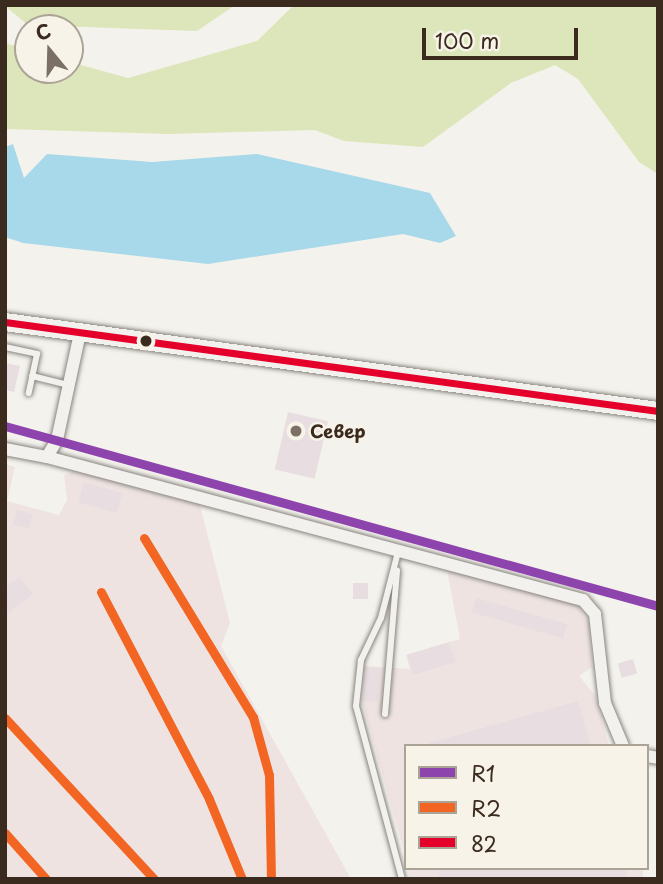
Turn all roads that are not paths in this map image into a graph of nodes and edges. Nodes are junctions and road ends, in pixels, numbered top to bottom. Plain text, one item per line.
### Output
1 (5, 322) edge
2 (80, 333) junction
3 (5, 347) edge
4 (32, 376) junction
5 (68, 385) junction
6 (29, 393) dead end
7 (658, 411) edge
8 (5, 449) edge
9 (47, 457) junction
10 (398, 552) junction
11 (385, 714) dead end
12 (622, 744) edge
13 (402, 879) edge

1 - 2 street
2 - 5 street
2 - 7 street
3 - 4 lane
4 - 5 lane
4 - 6 lane
5 - 9 street
8 - 9 street
9 - 10 street
10 - 11 lane
10 - 12 street
10 - 13 lane

